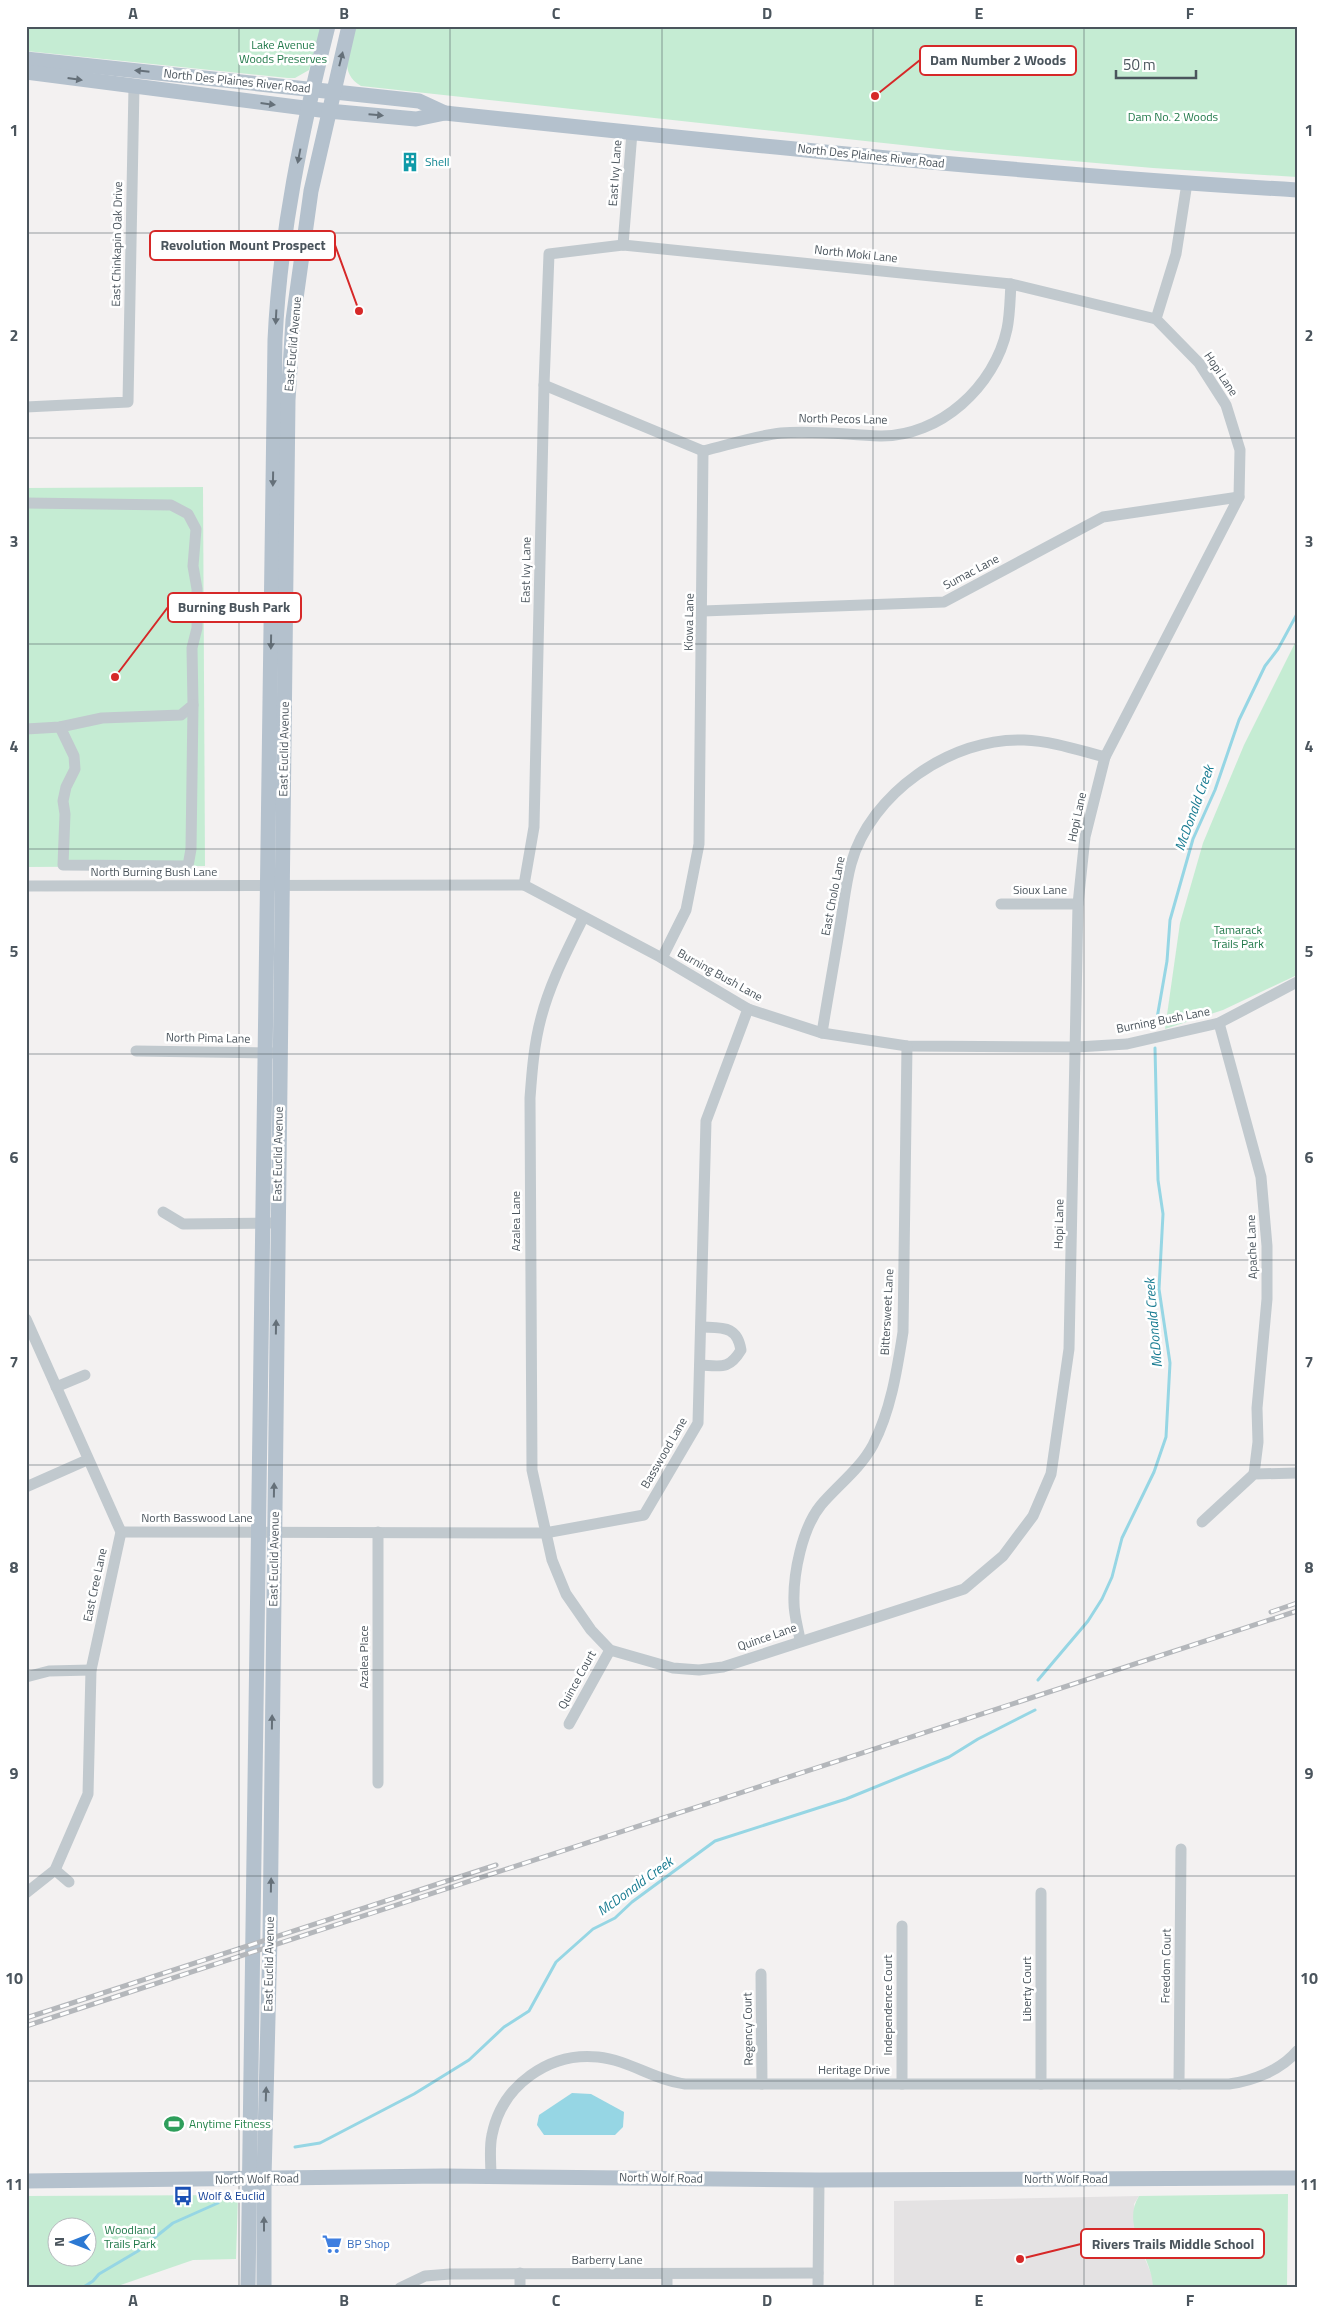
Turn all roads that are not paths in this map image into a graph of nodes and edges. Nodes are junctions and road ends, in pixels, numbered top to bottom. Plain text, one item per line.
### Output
1 (328, 26) edge
2 (349, 26) edge
3 (26, 59) edge
4 (26, 72) edge
5 (134, 86) junction
6 (313, 89) junction
7 (333, 91) junction
8 (308, 108) junction
9 (328, 111) junction
10 (445, 113) junction
11 (632, 132) junction
12 (1187, 183) junction
13 (1297, 190) edge
14 (623, 245) junction
15 (549, 254) joint
16 (1011, 284) junction
17 (1156, 319) junction
18 (544, 385) junction
19 (26, 407) edge
20 (703, 451) junction
21 (1239, 497) junction
22 (26, 502) edge
23 (703, 611) junction
24 (193, 705) junction
25 (60, 727) junction
26 (26, 729) edge
27 (1105, 757) junction
28 (26, 886) edge
29 (275, 886) junction
30 (524, 886) junction
31 (1001, 904) dead end
32 (1078, 904) junction
33 (583, 918) junction
34 (662, 958) junction
35 (1297, 982) edge
36 (748, 1009) junction
37 (1218, 1023) junction
38 (822, 1033) junction
39 (907, 1046) junction
40 (1076, 1047) junction
41 (136, 1051) dead end
42 (273, 1053) junction
43 (163, 1212) dead end
44 (270, 1224) junction
45 (26, 1319) edge
46 (701, 1327) junction
47 (700, 1365) junction
48 (85, 1375) dead end
49 (56, 1387) junction
50 (87, 1460) junction
51 (1297, 1473) edge
52 (1254, 1474) junction
53 (26, 1488) edge
54 (1033, 1516) joint
55 (1202, 1522) dead end
56 (267, 1531) junction
57 (121, 1532) junction
58 (378, 1532) junction
59 (544, 1533) junction
60 (800, 1640) junction
61 (610, 1650) junction
62 (91, 1670) junction
63 (26, 1677) edge
64 (569, 1724) dead end
65 (378, 1783) dead end
66 (1181, 1848) dead end
67 (55, 1870) junction
68 (69, 1882) dead end
69 (26, 1893) edge
70 (1041, 1893) dead end
71 (902, 1926) dead end
72 (761, 1974) dead end
73 (1296, 2055) edge
74 (762, 2084) junction
75 (902, 2084) junction
76 (1041, 2084) junction
77 (1179, 2084) junction
78 (491, 2176) junction
79 (248, 2178) junction
80 (264, 2178) junction
81 (1297, 2178) edge
82 (819, 2180) junction
83 (26, 2181) edge
84 (520, 2273) junction
85 (818, 2273) junction
86 (667, 2274) junction
87 (248, 2288) edge
88 (264, 2288) edge
89 (400, 2288) edge
90 (520, 2288) edge
91 (667, 2288) edge
92 (818, 2288) edge

1 - 6 main road, East Euclid Avenue
7 -> 2 main road, East Euclid Avenue
6 -> 3 main road, North Des Plaines River Road
4 -> 5 main road, North Des Plaines River Road
5 -> 8 main road, North Des Plaines River Road
5 - 19 street, East Chinkapin Oak Drive
6 - 7 main road, North Des Plaines River Road
6 - 8 main road, East Euclid Avenue
7 - 9 main road, East Euclid Avenue
7 - 10 main road, North Des Plaines River Road
8 - 9 main road, North Des Plaines River Road
8 -> 29 main road, East Euclid Avenue
9 -> 10 main road, North Des Plaines River Road
9 - 29 main road, East Euclid Avenue
10 - 11 main road, North Des Plaines River Road
11 - 12 main road, North Des Plaines River Road
11 - 14 street, East Ivy Lane
12 - 13 main road, North Des Plaines River Road
12 - 17 street
14 - 15 street, North Moki Lane
14 - 16 street, North Moki Lane
15 - 18 street, East Ivy Lane
16 - 17 street, North Moki Lane
16 - 20 street, North Pecos Lane
17 - 21 street, Hopi Lane
18 - 20 street
18 - 30 street, East Ivy Lane
20 - 23 street, Kiowa Lane
21 - 23 street, Sumac Lane
21 - 27 street, Hopi Lane
22 - 24 street
23 - 34 street, Kiowa Lane
24 - 25 street
24 - 25 street
25 - 26 street
27 - 32 street, Hopi Lane
27 - 38 street, East Cholo Lane
28 - 29 street, North Burning Bush Lane
29 - 30 street, Burning Bush Lane
29 - 42 main road, East Euclid Avenue
30 - 33 street, Burning Bush Lane
31 - 32 street, Sioux Lane
32 - 40 street, Hopi Lane
33 - 34 street, Burning Bush Lane
33 - 59 street, Azalea Lane
34 - 36 street, Burning Bush Lane
35 - 37 street, Burning Bush Lane
36 - 38 street, Burning Bush Lane
36 - 46 street, Basswood Lane
37 - 40 street, Burning Bush Lane
37 - 52 street, Apache Lane
38 - 39 street, Burning Bush Lane
39 - 40 street, Burning Bush Lane
39 - 60 street, Bittersweet Lane
40 - 54 street, Hopi Lane
41 - 42 street, North Pima Lane
42 - 44 main road, East Euclid Avenue
43 - 44 street
44 - 56 main road, East Euclid Avenue
45 - 49 street
46 - 47 street, Basswood Lane
46 - 47 street
47 - 59 street, Basswood Lane
48 - 49 street
49 - 50 street
50 - 53 street
50 - 57 street
51 - 52 street
52 - 55 street
54 - 60 street, Quince Lane
56 - 57 street, North Basswood Lane
56 - 58 street, Basswood Lane
56 - 79 main road, East Euclid Avenue
80 -> 56 main road, East Euclid Avenue
57 - 62 street, East Cree Lane
58 - 59 street, Basswood Lane
58 - 65 street, Azalea Place
59 - 61 street, Quince Lane
60 - 61 street, Quince Lane
61 - 64 street, Quince Court
62 - 63 street
62 - 67 street, East Cree Lane
66 - 77 street, Freedom Court
67 - 68 street
67 - 69 street
70 - 76 street, Liberty Court
71 - 75 street, Independence Court
72 - 74 street, Regency Court
73 - 77 street, Heritage Drive
74 - 75 street, Heritage Drive
74 - 78 street, Heritage Drive
75 - 76 street, Heritage Drive
76 - 77 street, Heritage Drive
78 - 80 main road, North Wolf Road
78 - 82 main road, North Wolf Road
79 - 80 main road, North Wolf Road
79 - 83 main road, North Wolf Road
79 - 87 main road, East Euclid Avenue
88 -> 80 main road, East Euclid Avenue
81 - 82 main road, North Wolf Road
82 - 85 street
84 - 86 street, Barberry Lane
84 - 89 street, Barberry Lane
84 - 90 street
85 - 86 street, Barberry Lane
85 - 92 street
86 - 91 street

